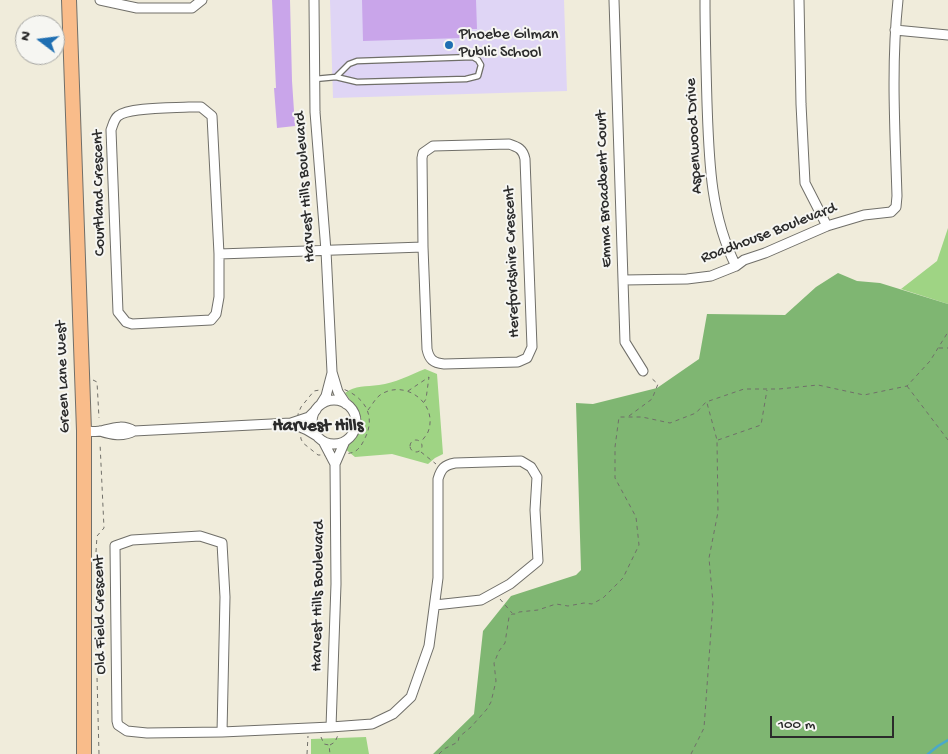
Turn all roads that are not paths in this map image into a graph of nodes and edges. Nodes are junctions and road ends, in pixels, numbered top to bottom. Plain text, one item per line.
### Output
1 (69, 0) edge
2 (100, 0) edge
3 (202, 0) edge
4 (314, 0) edge
5 (614, 0) edge
6 (704, 0) edge
7 (799, 0) edge
8 (898, 0) edge
9 (894, 30) junction
10 (948, 35) edge
11 (336, 77) junction
12 (315, 79) junction
13 (827, 226) junction
14 (423, 247) junction
15 (326, 251) junction
16 (219, 254) junction
17 (736, 266) junction
18 (624, 280) junction
19 (642, 371) road end
20 (332, 387) junction
21 (346, 404) junction
22 (318, 407) junction
23 (297, 424) junction
24 (84, 431) junction
25 (320, 438) junction
26 (344, 441) junction
27 (334, 454) junction
28 (435, 605) junction
29 (335, 727) junction
30 (222, 732) junction
31 (84, 754) edge

1 - 24 main road, Green Lane West
2 - 3 street
4 - 12 street, Harvest Hills Boulevard
5 - 18 street, Emma Broadbent Court
6 - 17 street, Aspenwood Drive
7 - 13 street
8 - 9 street, Roadhouse Boulevard
9 - 10 street
9 - 13 street, Roadhouse Boulevard
11 - 11 lane
11 - 12 lane
12 - 15 street, Harvest Hills Boulevard
13 - 17 street, Roadhouse Boulevard
14 - 14 street, Herefordshire Crescent
14 - 15 street
15 - 16 street
15 - 20 street, Harvest Hills Boulevard
16 - 16 street, Courtland Crescent
17 - 18 street, Roadhouse Boulevard
18 - 19 street, Emma Broadbent Court
20 - 21 street
20 - 22 street, Harvest Hills Boulevard
21 - 22 street
21 - 26 street
22 - 23 street
22 - 25 street
23 - 24 street
23 - 25 street
24 - 31 main road, Green Lane West
25 - 26 street
25 - 27 street
26 - 27 street, Harvest Hills Boulevard
27 - 29 street, Harvest Hills Boulevard
28 - 28 street, Old Field Crescent
28 - 29 street, Old Field Crescent
29 - 30 street, Old Field Crescent
30 - 30 street, Old Field Crescent

